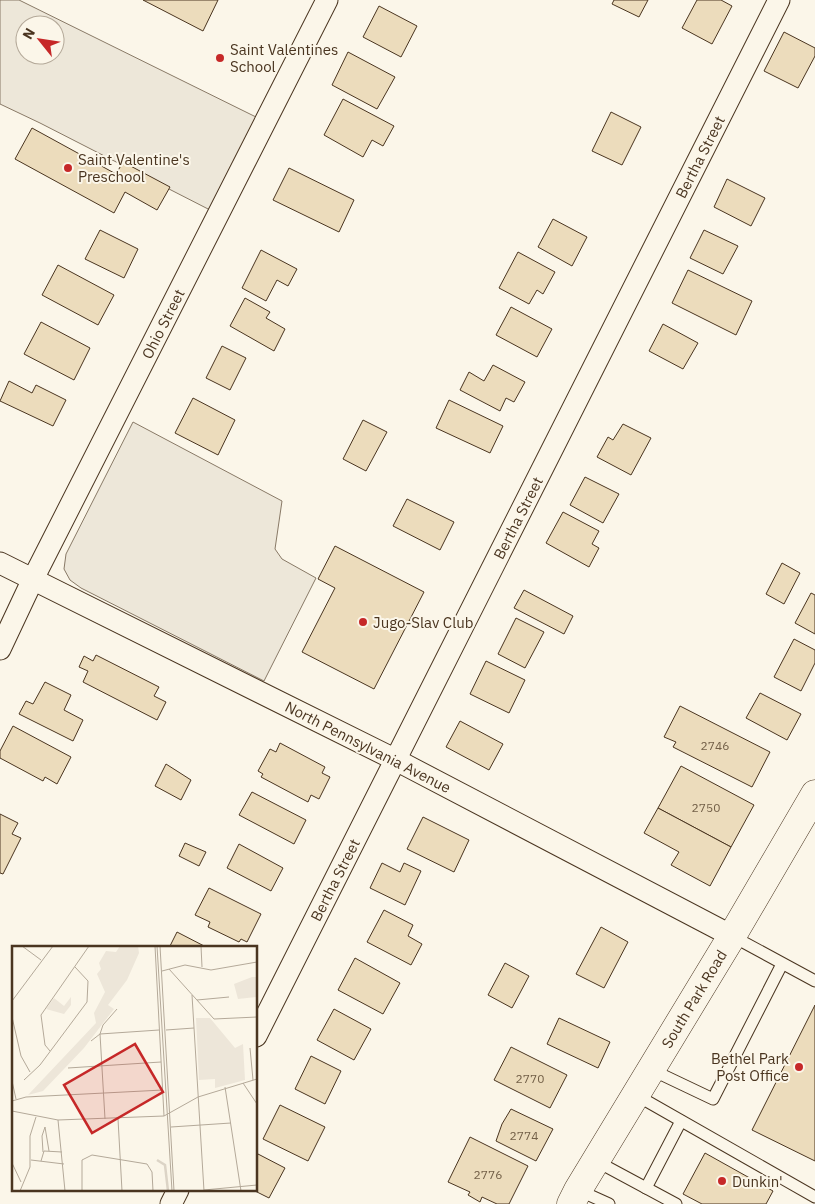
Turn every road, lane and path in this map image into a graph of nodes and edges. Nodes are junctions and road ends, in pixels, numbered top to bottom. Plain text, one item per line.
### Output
1 (327, 0) edge
2 (779, 0) edge
3 (0, 562) edge
4 (33, 579) junction
5 (0, 649) edge
6 (396, 760) junction
7 (815, 794) edge
8 (732, 936) junction
9 (782, 964) junction
10 (815, 981) edge
11 (258, 1032) edge
12 (651, 1069) junction
13 (635, 1095) junction
14 (681, 1121) junction
15 (596, 1160) junction
16 (646, 1188) junction
17 (177, 1192) edge
18 (575, 1197) edge
19 (815, 1197) edge
20 (171, 1204) edge
21 (609, 1204) edge
22 (676, 1204) edge

1 - 4 street, Ohio Street
2 - 6 street, Bertha Street
3 - 4 street, North Pennsylvania Avenue
4 - 5 street, Ohio Street
4 - 6 street, North Pennsylvania Avenue
6 - 8 street, North Pennsylvania Avenue
6 - 11 street, Bertha Street
7 - 8 main road, South Park Road
8 - 9 lane
8 - 12 main road, South Park Road
9 - 10 lane
9 - 12 lane
12 - 13 main road, South Park Road
13 - 14 lane
13 - 15 main road, South Park Road
14 - 16 lane
14 - 19 lane
15 - 16 lane
15 - 18 main road, South Park Road
16 - 22 lane
17 - 20 street
18 - 21 lane

